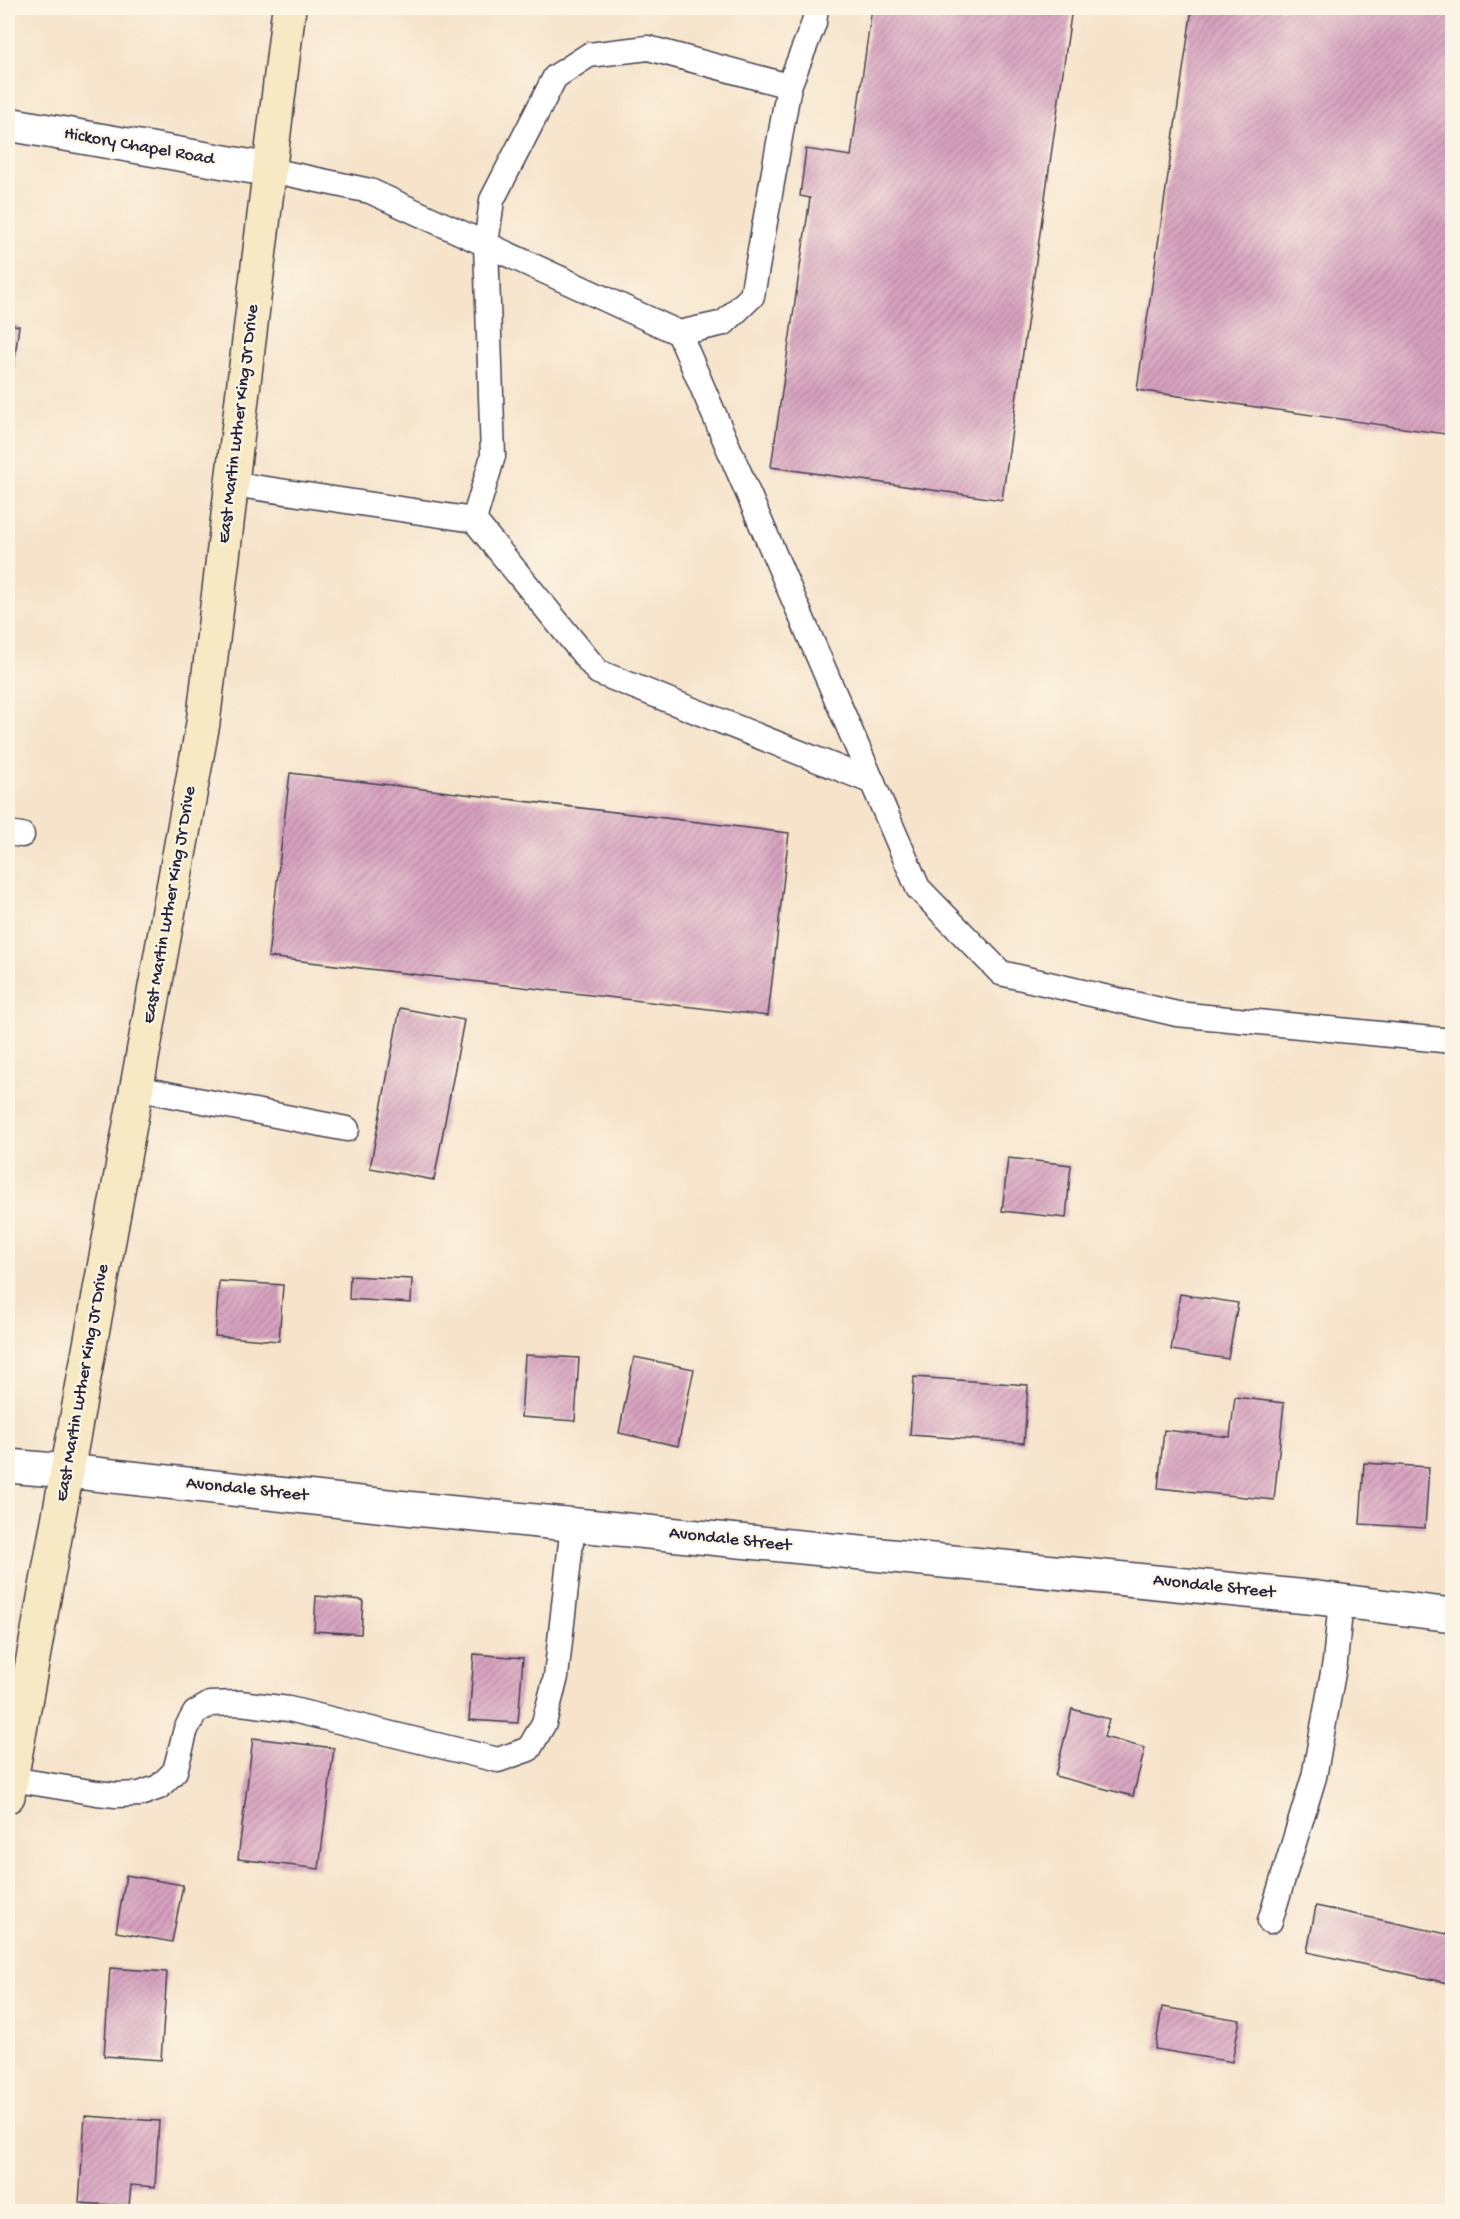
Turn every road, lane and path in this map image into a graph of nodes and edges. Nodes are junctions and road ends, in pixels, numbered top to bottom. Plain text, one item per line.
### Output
1 (289, 8) edge
2 (816, 8) edge
3 (789, 86) junction
4 (8, 124) edge
5 (270, 170) junction
6 (486, 244) junction
7 (679, 333) junction
8 (232, 484) junction
9 (474, 520) junction
10 (873, 782) junction
11 (1452, 1041) edge
12 (136, 1088) junction
13 (347, 1129) dead end
14 (8, 1466) edge
15 (67, 1471) junction
16 (573, 1524) junction
17 (1341, 1601) junction
18 (1452, 1615) edge
19 (9, 1788) edge
20 (1270, 1921) dead end

1 - 5 main road, East Martin Luther King Jr Drive
2 - 3 lane
3 - 6 lane
3 - 7 lane
4 - 5 street, Hickory Chapel Road
5 - 6 lane
5 - 8 main road, East Martin Luther King Jr Drive
6 - 7 lane
6 - 9 lane
7 - 10 lane
8 - 9 lane
8 - 12 main road, East Martin Luther King Jr Drive
9 - 10 lane
10 - 11 lane
12 - 13 lane
12 - 15 main road, East Martin Luther King Jr Drive
14 - 15 street, Avondale Street
15 - 16 street, Avondale Street
15 - 19 main road, East Martin Luther King Jr Drive
16 - 17 street, Avondale Street
16 - 19 lane
17 - 18 street, Avondale Street
17 - 20 lane

